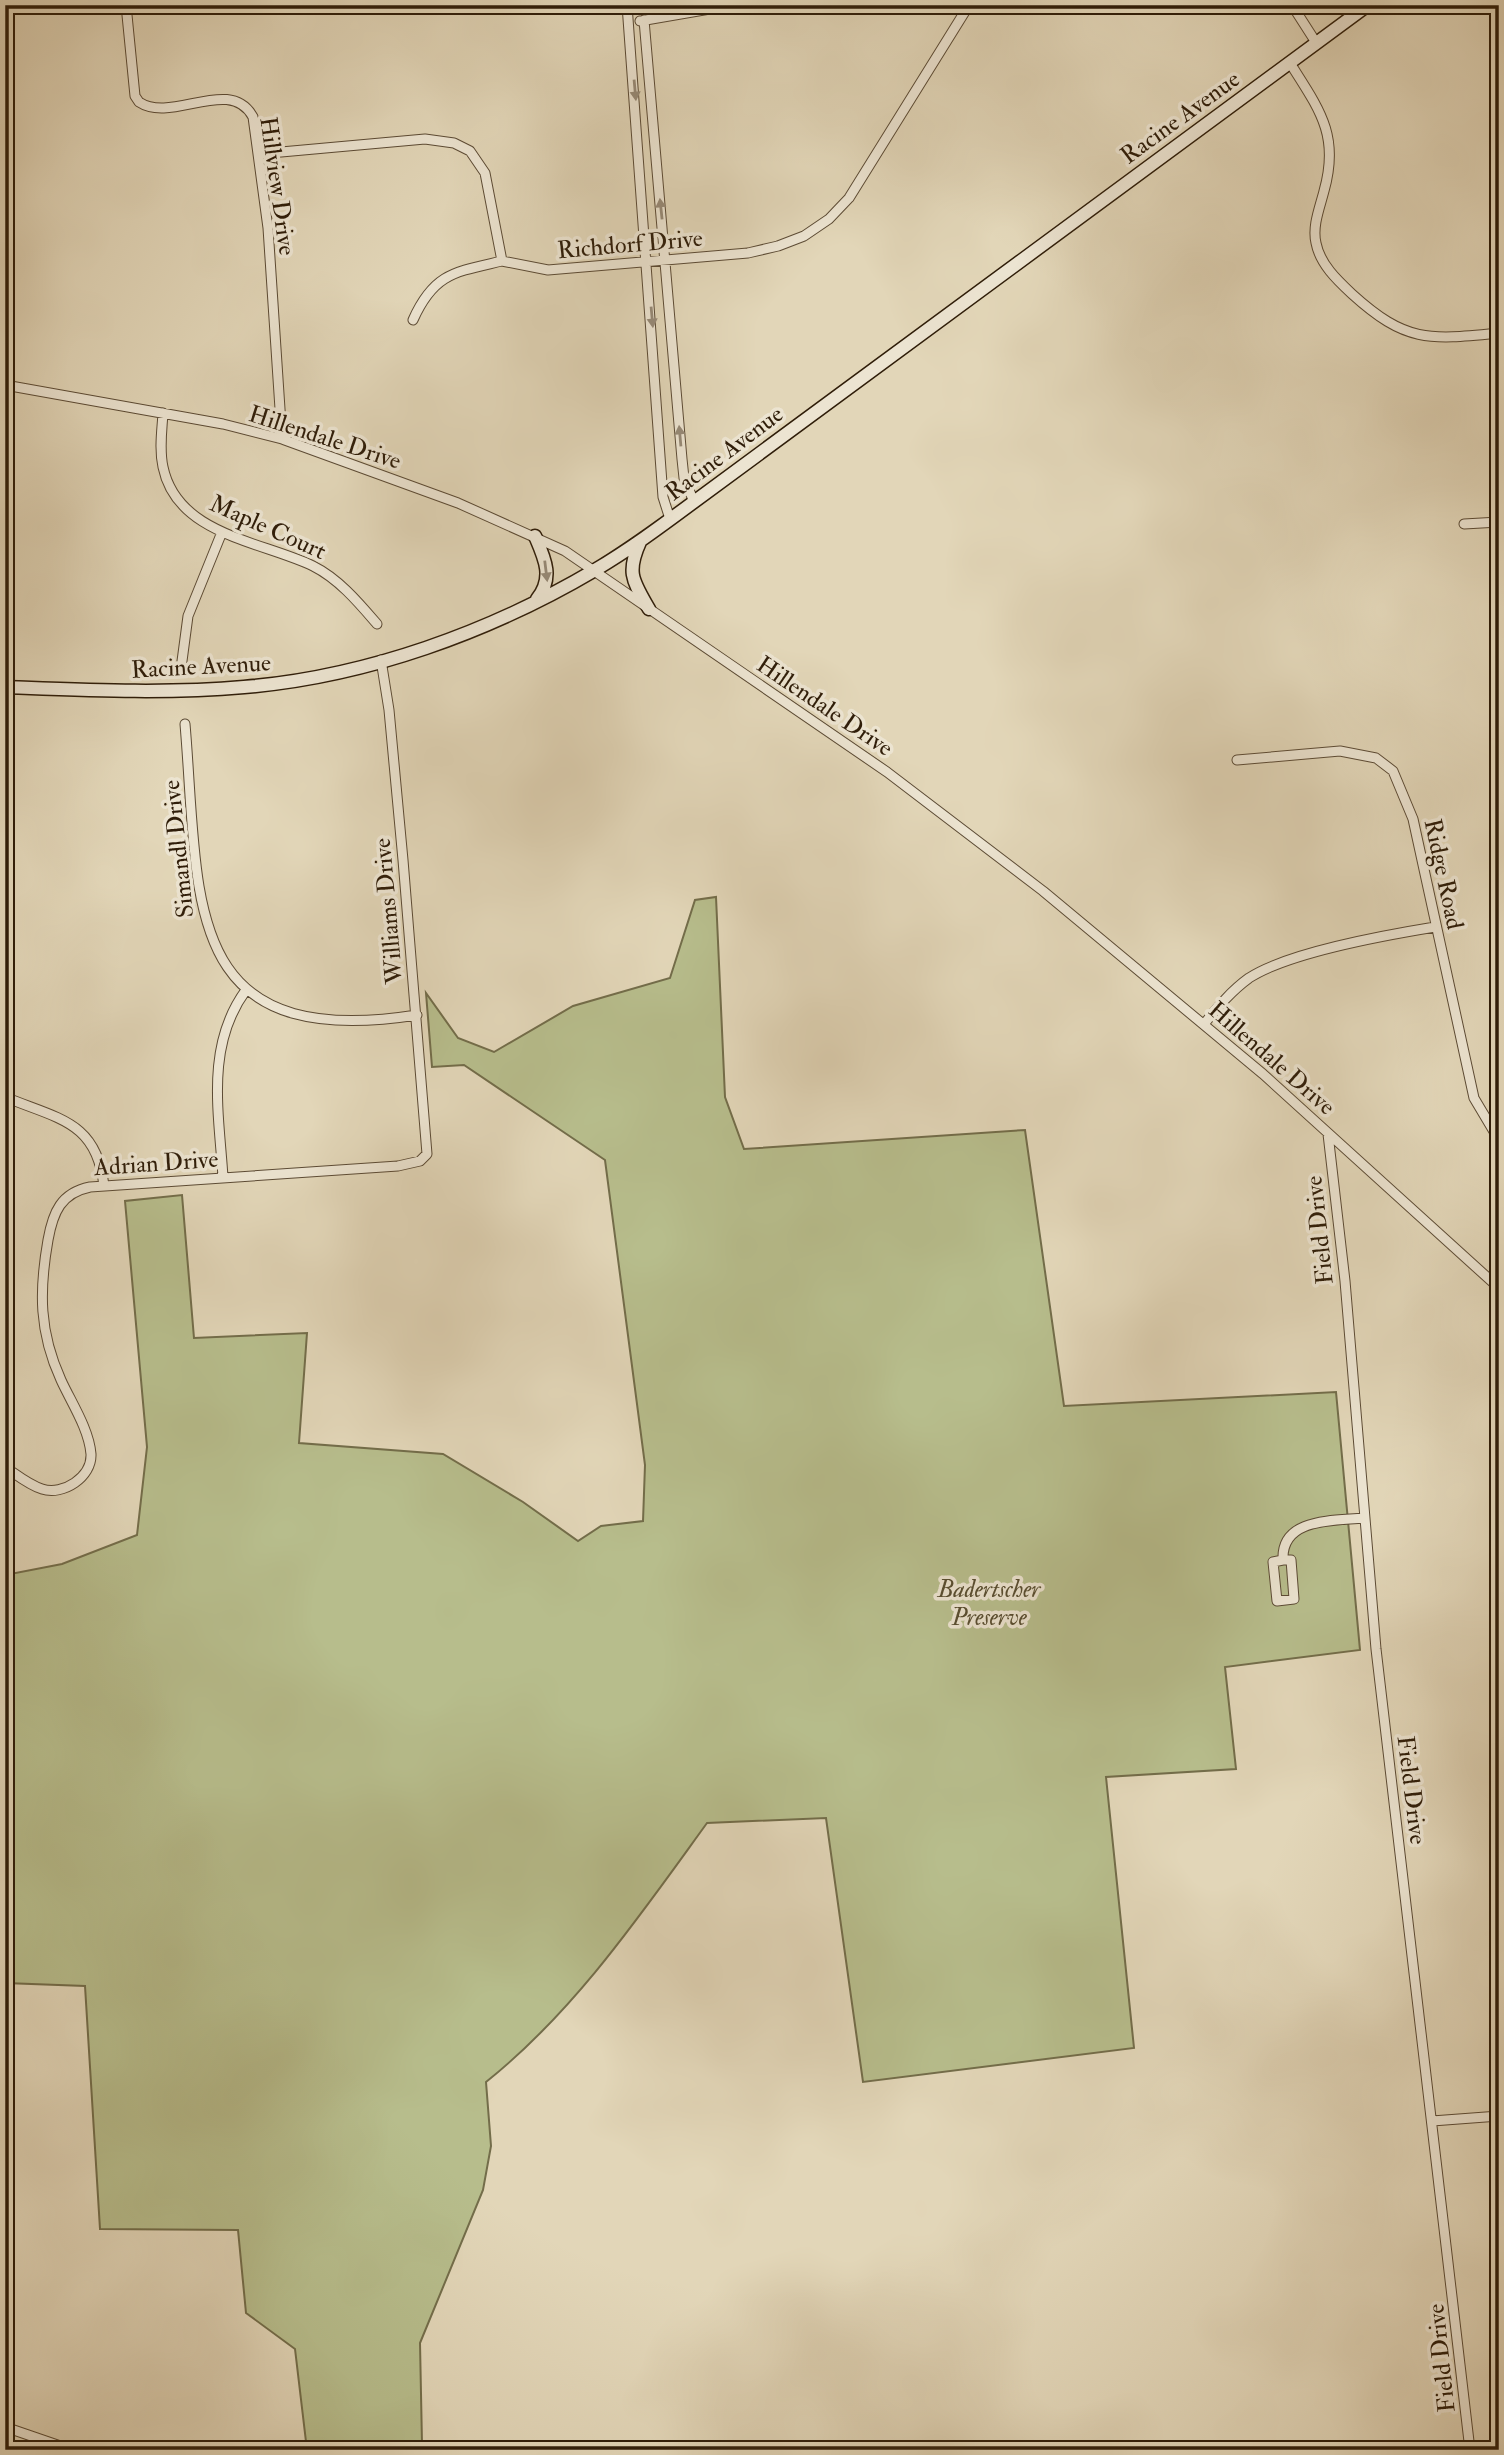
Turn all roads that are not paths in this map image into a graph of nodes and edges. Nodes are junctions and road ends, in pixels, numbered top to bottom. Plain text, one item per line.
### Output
1 (126, 5) edge
2 (627, 5) edge
3 (733, 5) edge
4 (969, 5) edge
5 (1292, 5) edge
6 (1368, 5) edge
7 (644, 20) junction
8 (631, 22) junction
9 (1317, 44) junction
10 (1290, 63) junction
11 (259, 154) junction
12 (502, 261) junction
13 (648, 262) junction
14 (665, 262) junction
15 (413, 320) dead end
16 (1499, 333) edge
17 (5, 385) edge
18 (163, 413) junction
19 (282, 439) junction
20 (694, 502) junction
21 (670, 519) junction
22 (1499, 522) edge
23 (1464, 524) dead end
24 (222, 531) junction
25 (535, 536) junction
26 (642, 540) junction
27 (596, 569) junction
28 (533, 603) junction
29 (649, 609) junction
30 (377, 624) dead end
31 (381, 660) junction
32 (181, 661) dead end
33 (5, 687) edge
34 (185, 724) dead end
35 (1237, 760) dead end
36 (1435, 927) junction
37 (246, 990) junction
38 (417, 1016) junction
39 (1204, 1024) junction
40 (5, 1097) edge
41 (1328, 1134) junction
42 (1499, 1140) edge
43 (425, 1159) joint
44 (223, 1177) junction
45 (104, 1186) junction
46 (1499, 1288) edge
47 (5, 1467) edge
48 (1363, 1518) junction
49 (1283, 1560) junction
50 (1499, 2116) edge
51 (1432, 2121) junction
52 (5, 2427) edge
53 (72, 2450) edge
54 (1470, 2450) edge

1 - 11 street, Hillview Drive
2 - 8 street
3 - 7 street
4 - 14 street, Richdorf Drive
5 - 9 street
6 - 9 main road, Racine Avenue
7 - 8 street
14 -> 7 street
8 -> 13 street
9 - 10 main road, Racine Avenue
10 - 16 street
10 - 20 main road, Racine Avenue
11 - 12 street
11 - 19 street, Hillview Drive
12 - 13 street, Richdorf Drive
12 - 15 street
13 - 14 street, Richdorf Drive
13 -> 21 street
20 -> 14 street
17 - 18 street, Hillendale Drive
18 - 19 street, Hillendale Drive
18 - 24 street, Maple Court
19 - 25 street, Hillendale Drive
20 - 21 main road, Racine Avenue
21 - 26 main road, Racine Avenue
22 - 23 street
24 - 30 street, Maple Court
24 - 32 street
25 - 27 street, Hillendale Drive
25 -> 28 main road
26 - 27 main road, Racine Avenue
26 - 29 main road
27 - 28 main road, Racine Avenue
27 - 29 street, Hillendale Drive
28 - 31 main road, Racine Avenue
29 - 39 street, Hillendale Drive
31 - 33 main road, Racine Avenue
31 - 38 street, Williams Drive
34 - 37 street, Simandl Drive
35 - 36 street, Ridge Road
36 - 39 street
36 - 42 street, Ridge Road
37 - 38 street, Simandl Drive
37 - 44 street
38 - 43 street, Williams Drive
39 - 41 street, Hillendale Drive
40 - 45 street
41 - 46 street, Hillendale Drive
41 - 48 street, Field Drive
43 - 44 street, Adrian Drive
44 - 45 street, Adrian Drive
45 - 47 street, Adrian Drive
48 - 49 street
48 - 51 street, Field Drive
49 - 49 street
50 - 51 street
51 - 54 street, Field Drive
52 - 53 street

